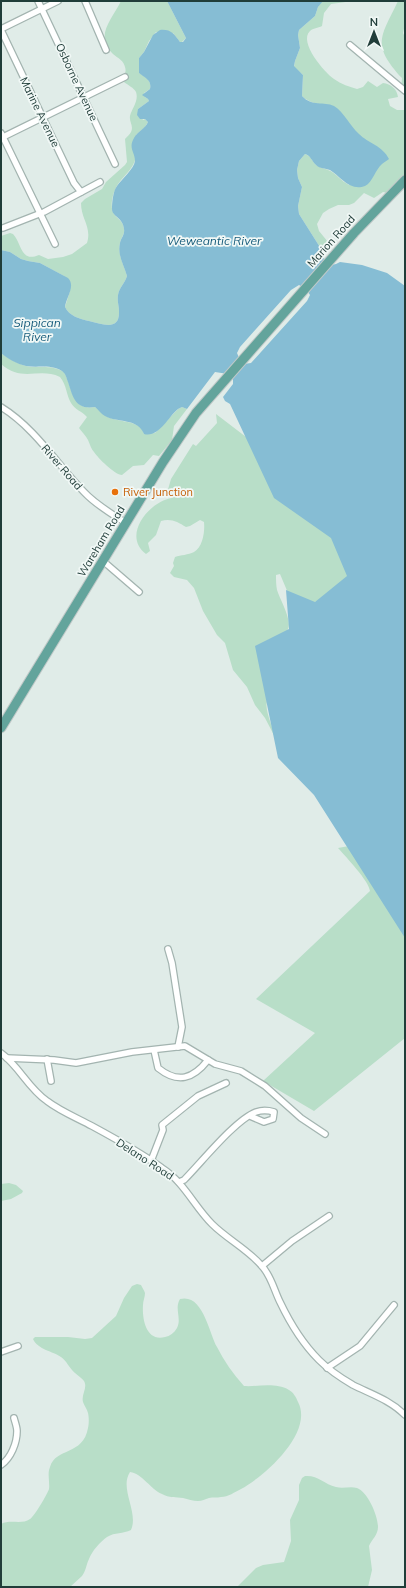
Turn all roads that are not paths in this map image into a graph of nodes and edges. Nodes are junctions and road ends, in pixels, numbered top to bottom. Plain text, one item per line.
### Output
1 (38, 1) edge
2 (58, 1) edge
3 (85, 1) edge
4 (42, 9) junction
5 (1, 30) edge
6 (350, 45) dead end
7 (106, 50) dead end
8 (125, 77) dead end
9 (405, 91) edge
10 (84, 97) junction
11 (43, 117) junction
12 (2, 136) edge
13 (115, 164) dead end
14 (405, 180) edge
15 (100, 182) dead end
16 (81, 192) junction
17 (40, 213) junction
18 (3, 228) dead end
19 (55, 244) dead end
20 (278, 319) joint
21 (1, 407) edge
22 (126, 524) junction
23 (103, 561) junction
24 (139, 592) dead end
25 (1, 728) edge
26 (168, 949) dead end
27 (178, 1047) junction
28 (154, 1050) junction
29 (1, 1053) edge
30 (7, 1058) junction
31 (47, 1059) junction
32 (208, 1060) junction
33 (51, 1081) dead end
34 (226, 1083) dead end
35 (250, 1116) dead end
36 (325, 1134) dead end
37 (151, 1160) junction
38 (179, 1182) junction
39 (329, 1216) dead end
40 (262, 1266) junction
41 (394, 1305) dead end
42 (18, 1346) dead end
43 (1, 1352) edge
44 (328, 1368) junction
45 (405, 1415) edge
46 (14, 1418) dead end
47 (1, 1464) edge

1 - 4 street, Osborne Avenue
2 - 4 street
3 - 7 street
4 - 5 street
4 - 10 street, Osborne Avenue
5 - 11 street, Marine Avenue
6 - 9 street
8 - 10 street
10 - 11 street
10 - 13 street, Osborne Avenue
11 - 12 street
11 - 16 street, Marine Avenue
12 - 17 street
14 - 20 main road, Marion Road
15 - 16 street
16 - 17 street
17 - 18 street
17 - 19 street
20 - 22 main road, Wareham Road
21 - 22 street, River Road
22 - 23 main road, Wareham Road
23 - 24 street
23 - 25 main road, Wareham Road
26 - 27 street
27 - 28 street
27 - 32 street
28 - 31 street
28 - 32 street
29 - 30 street, Delano Road
30 - 31 street
30 - 37 street, Delano Road
31 - 33 street
32 - 36 street
34 - 37 street
35 - 38 street
37 - 38 street, Delano Road
38 - 40 street, Delano Road
39 - 40 street
40 - 44 street, Delano Road
41 - 44 street
42 - 43 street
44 - 45 street, Delano Road
46 - 47 street

